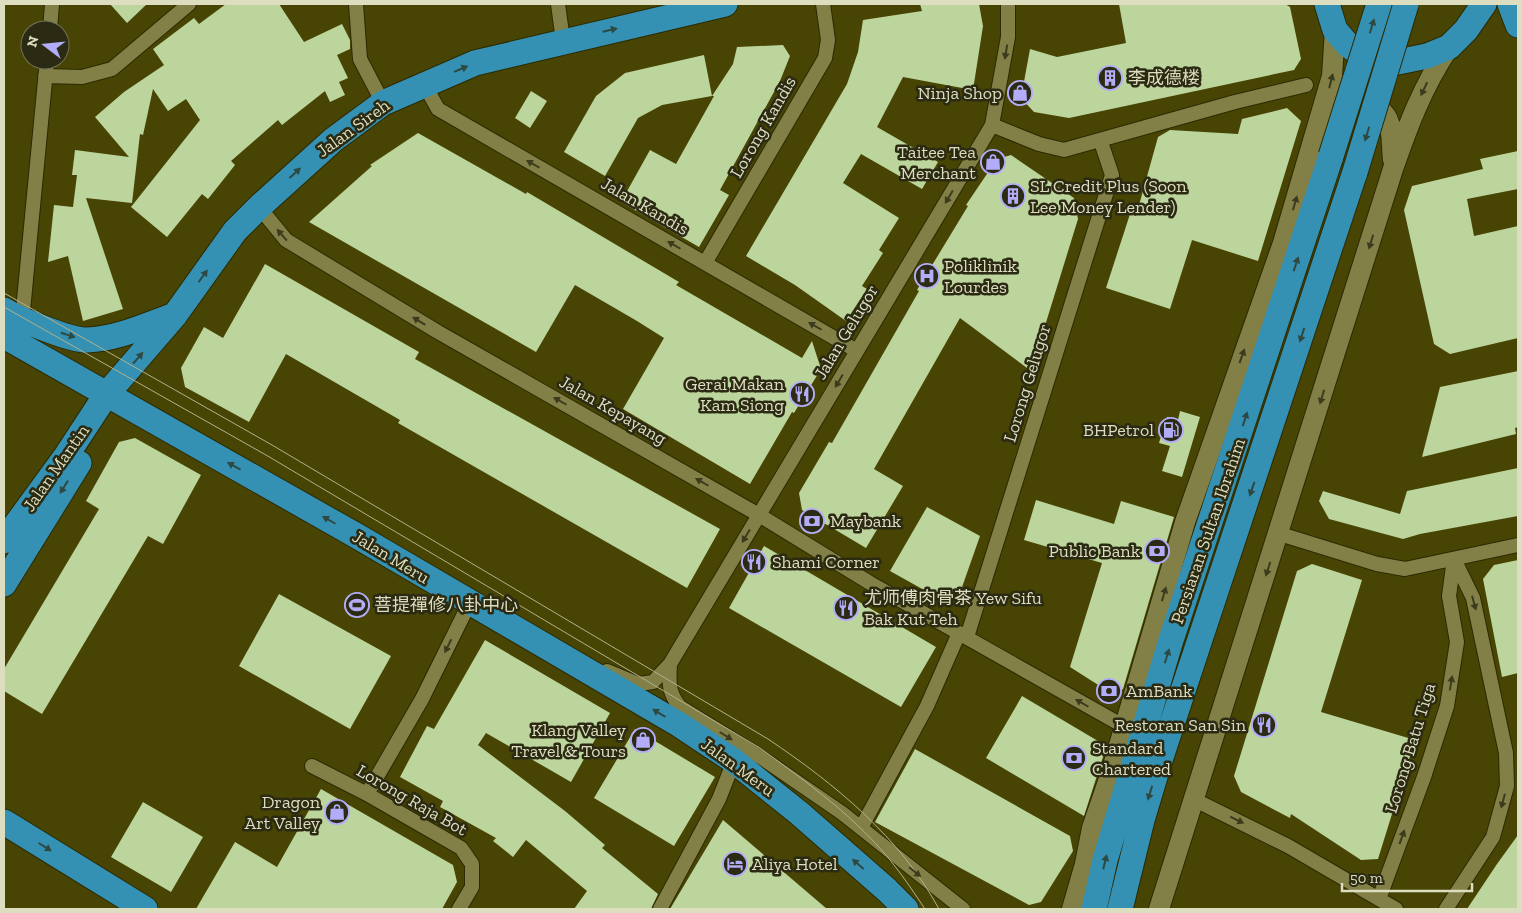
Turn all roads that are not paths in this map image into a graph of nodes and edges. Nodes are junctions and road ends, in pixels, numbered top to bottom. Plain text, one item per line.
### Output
1 (52, 4) edge
2 (189, 4) edge
3 (356, 4) edge
4 (558, 4) edge
5 (725, 4) edge
6 (823, 4) edge
7 (1008, 4) edge
8 (1327, 4) edge
9 (1379, 4) edge
10 (1406, 4) edge
11 (1484, 4) edge
12 (1510, 4) edge
13 (51, 20) edge
14 (1518, 25) edge
15 (1335, 30) junction
16 (563, 41) junction
17 (1449, 47) junction
18 (46, 70) edge
19 (45, 76) junction
20 (424, 84) junction
21 (1306, 85) dead end
22 (383, 103) junction
23 (992, 125) junction
24 (1101, 142) junction
25 (1393, 169) junction
26 (1302, 178) junction
27 (259, 207) junction
28 (705, 263) junction
29 (175, 315) junction
30 (10, 322) edge
31 (857, 351) junction
32 (112, 398) junction
33 (759, 515) junction
34 (1280, 534) junction
35 (4, 541) edge
36 (1518, 545) edge
37 (1454, 558) junction
38 (4, 584) edge
39 (470, 602) junction
40 (963, 635) junction
41 (537, 641) junction
42 (670, 664) junction
43 (1124, 727) junction
44 (734, 761) junction
45 (312, 766) dead end
46 (367, 794) junction
47 (1193, 799) junction
48 (4, 822) edge
49 (861, 828) junction
50 (1379, 899) junction
51 (893, 900) edge
52 (145, 909) edge
53 (459, 909) edge
54 (660, 909) edge
55 (906, 909) edge
56 (964, 909) edge
57 (1072, 909) edge
58 (1094, 909) edge
59 (1120, 909) edge
60 (1160, 909) edge
61 (1396, 909) edge
62 (1446, 909) edge

1 - 13 street
2 - 19 street
3 - 22 street
4 - 16 street
16 -> 5 highway, Jalan Sireh
6 - 28 street, Lorong Kandis
7 -> 23 street, Jalan Gelugor
8 - 15 highway
58 -> 9 highway, Persiaran Sultan Ibrahim, bridge
10 -> 59 highway, Persiaran Sultan Ibrahim, bridge
11 - 17 highway
12 - 14 highway
15 - 17 highway
26 -> 15 main road
20 -> 16 highway, Jalan Sireh
17 -> 25 main road
18 - 19 street
19 - 30 street
20 - 22 highway, Jalan Sireh
28 -> 20 street, Jalan Kandis
21 - 24 street
27 -> 22 highway, Jalan Sireh
23 - 24 street
23 -> 31 street, Jalan Gelugor
24 - 40 street, Lorong Gelugor
25 - 26 main road
25 -> 34 main road
43 -> 26 main road
29 -> 27 highway, Jalan Sireh
33 -> 27 street, Jalan Kepayang
31 -> 28 street, Jalan Kandis
30 -> 29 highway
32 -> 29 highway, Jalan Sireh
30 - 32 highway, Jalan Meru
31 -> 33 street, Jalan Gelugor
32 - 35 highway, Jalan Mantin
32 -> 38 highway
39 -> 32 highway, Jalan Meru
33 - 40 street, Jalan Kepayang
33 -> 42 street, Jalan Gelugor
34 - 37 street
34 -> 47 main road
36 - 37 street
50 -> 37 street, Lorong Batu Tiga
37 -> 62 street
39 - 41 highway, Jalan Meru
39 -> 46 street
43 -> 40 street, Jalan Kepayang
40 - 49 street, Lorong Gelugor
41 - 42 street, Jalan Gelugor
44 -> 41 highway, Jalan Meru
42 -> 49 street, Jalan Meru
43 - 57 main road
51 -> 44 highway, Jalan Meru
44 - 54 street
45 - 46 street, Lorong Raja Bot
46 - 53 street, Lorong Raja Bot
47 -> 50 street
47 - 60 main road
48 -> 52 highway
49 -> 56 street, Jalan Meru
50 - 61 street
51 - 55 highway, Jalan Meru

